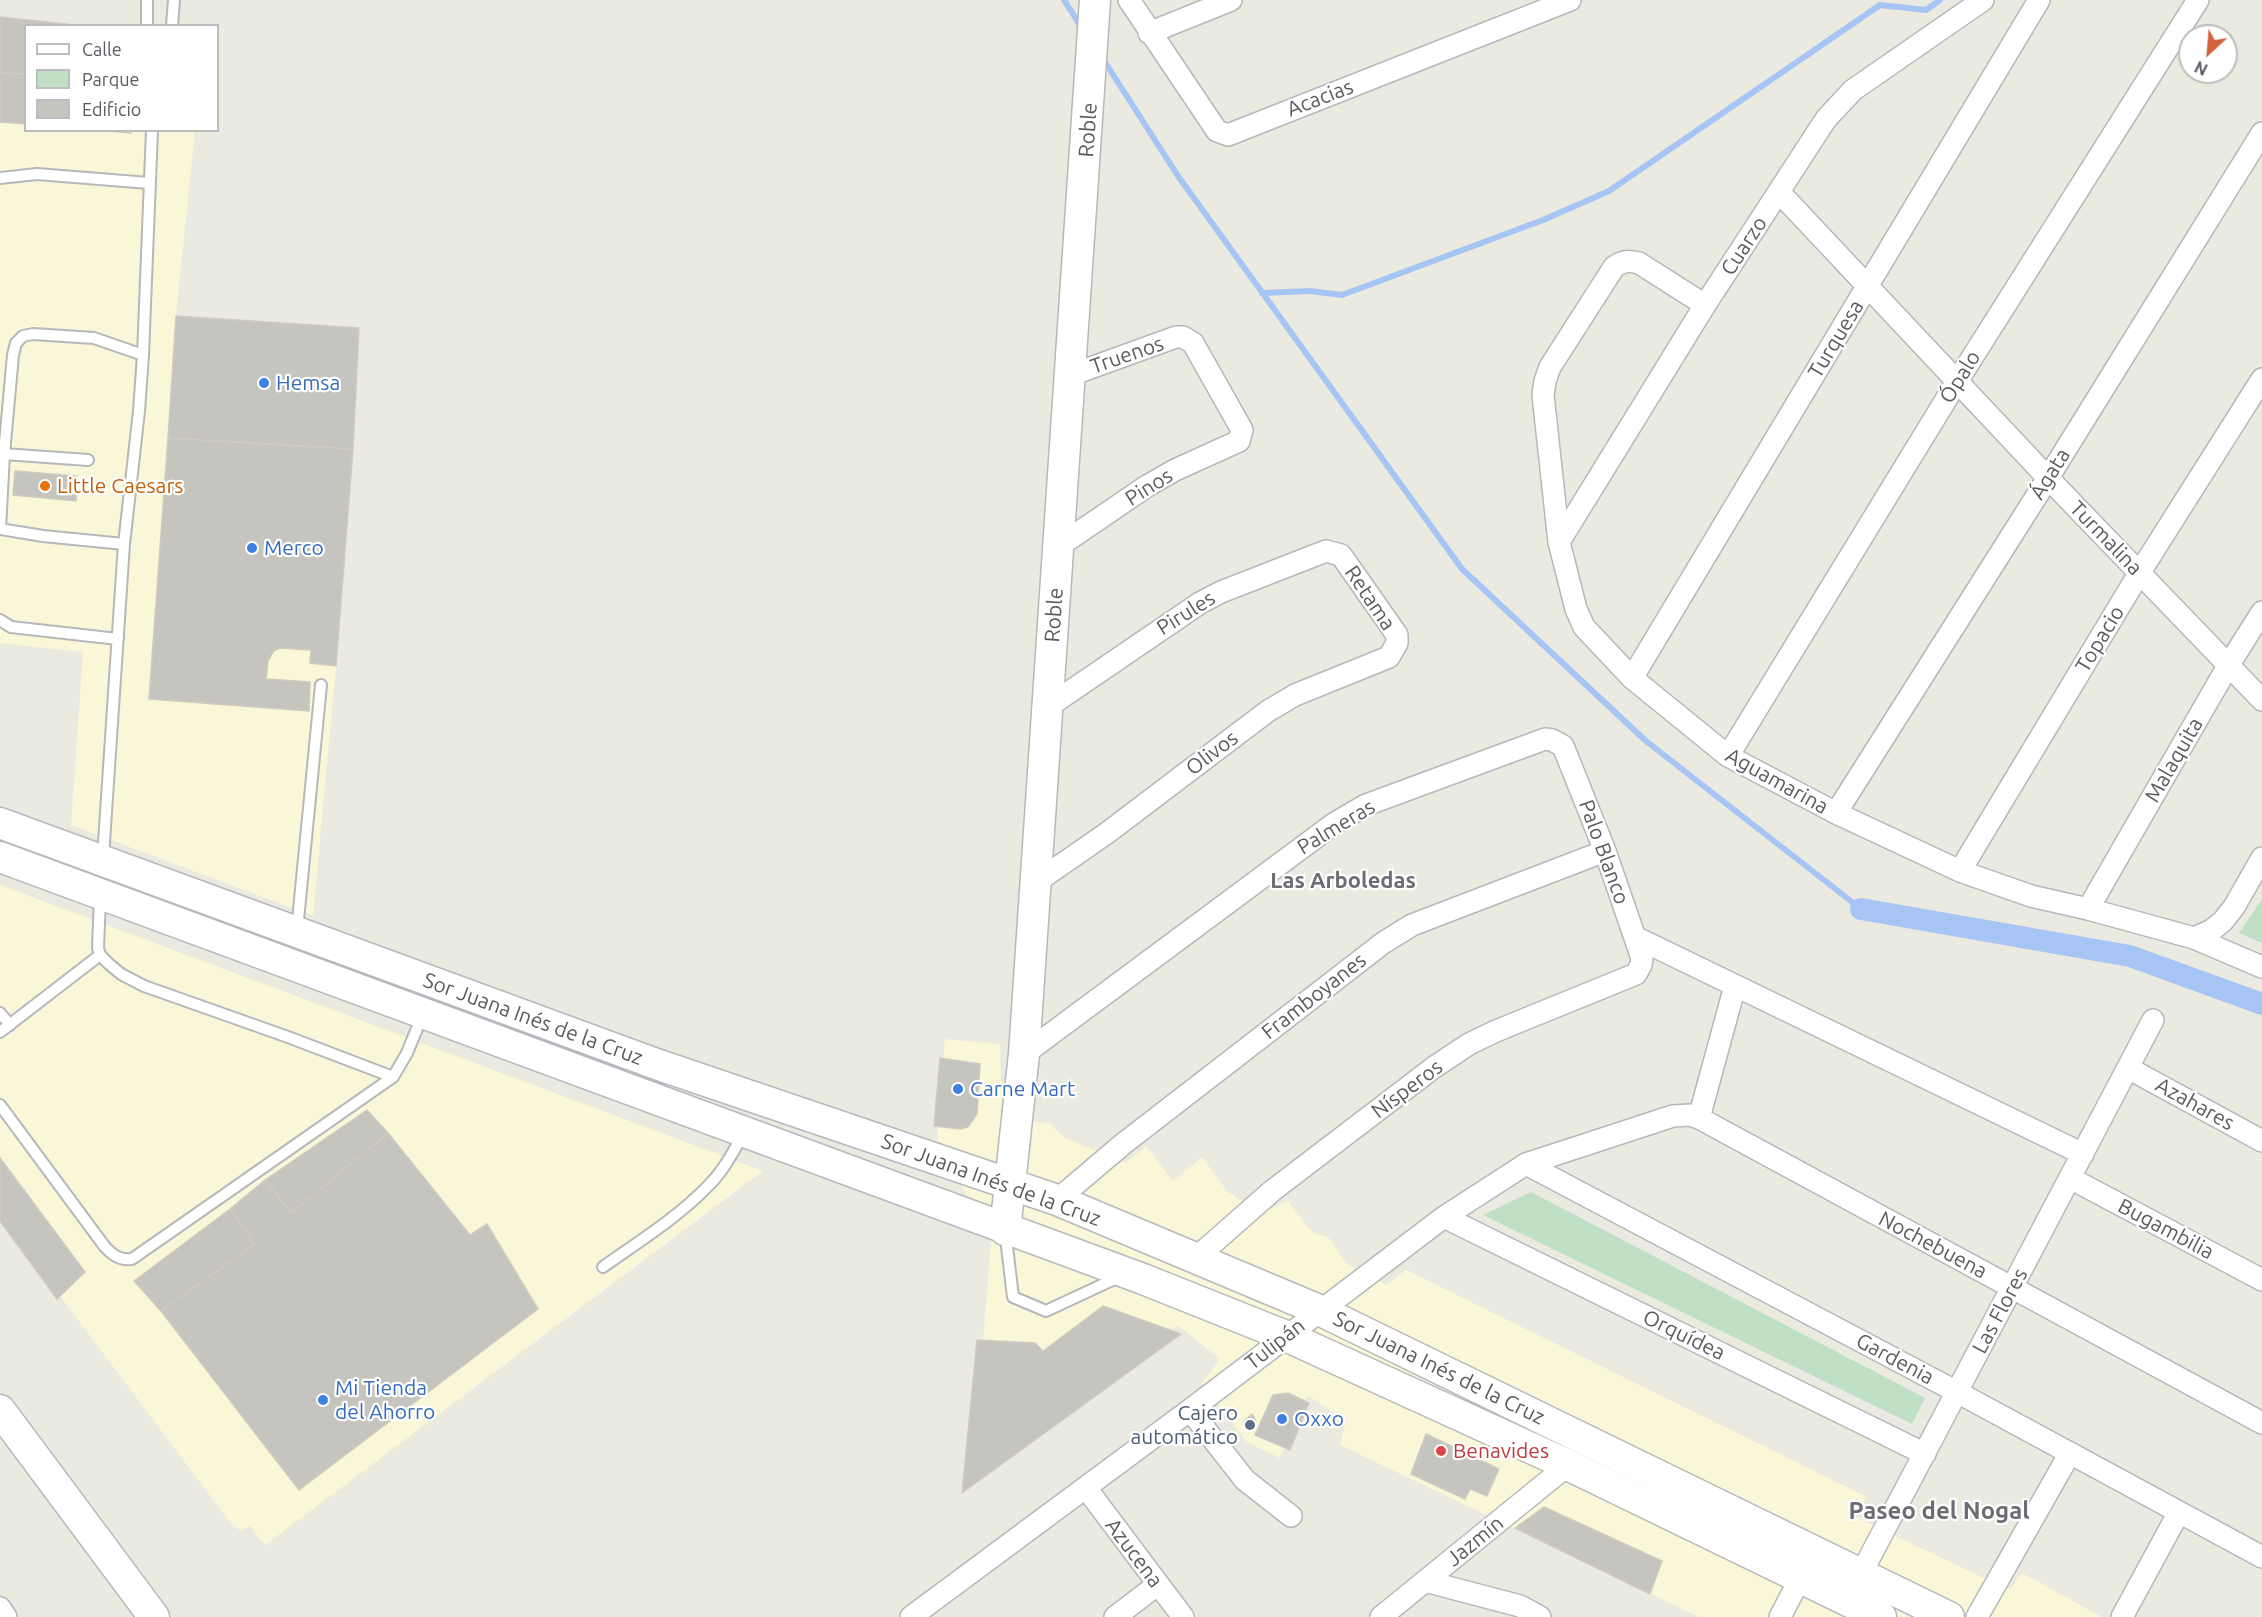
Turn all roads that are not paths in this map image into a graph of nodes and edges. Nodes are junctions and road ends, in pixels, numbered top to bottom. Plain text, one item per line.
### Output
1 (147, 0) edge
2 (174, 0) edge
3 (1095, 0) edge
4 (1129, 0) edge
5 (1231, 0) edge
6 (1570, 0) edge
7 (1983, 0) edge
8 (2039, 0) edge
9 (2198, 0) edge
10 (147, 24) edge
11 (172, 24) edge
12 (1149, 33) junction
13 (152, 132) edge
14 (2262, 133) edge
15 (0, 178) edge
16 (149, 183) junction
17 (1779, 192) junction
18 (1867, 287) junction
19 (1705, 305) junction
20 (143, 355) junction
21 (1071, 375) junction
22 (2262, 379) edge
23 (1958, 380) junction
24 (1242, 435) joint
25 (4, 454) junction
26 (88, 460) dead end
27 (2048, 478) junction
28 (1559, 542) junction
29 (124, 544) junction
30 (1059, 546) junction
31 (1341, 555) joint
32 (2140, 572) junction
33 (2262, 612) edge
34 (0, 620) edge
35 (118, 639) junction
36 (1397, 643) joint
37 (2228, 666) junction
38 (1632, 678) junction
39 (321, 685) dead end
40 (2262, 699) edge
41 (1046, 708) junction
42 (1558, 742) joint
43 (1728, 756) junction
44 (1836, 813) junction
45 (0, 823) edge
46 (1605, 851) junction
47 (0, 857) edge
48 (2262, 858) edge
49 (102, 861) junction
50 (1960, 871) junction
51 (1035, 883) junction
52 (100, 894) junction
53 (2088, 909) junction
54 (297, 932) junction
55 (1635, 937) junction
56 (2194, 938) junction
57 (100, 955) junction
58 (286, 963) junction
59 (1641, 965) joint
60 (2262, 967) edge
61 (1736, 986) junction
62 (0, 1013) edge
63 (423, 1014) junction
64 (2153, 1020) dead end
65 (9, 1024) junction
66 (0, 1032) edge
67 (1024, 1054) junction
68 (2128, 1068) junction
69 (393, 1077) junction
70 (0, 1106) edge
71 (1699, 1118) junction
72 (744, 1133) junction
73 (2262, 1141) edge
74 (2083, 1154) junction
75 (1526, 1164) junction
76 (2070, 1178) junction
77 (1011, 1185) junction
78 (1057, 1200) junction
79 (1444, 1217) junction
80 (1005, 1230) junction
81 (1197, 1257) junction
82 (603, 1267) dead end
83 (1126, 1273) junction
84 (2262, 1280) edge
85 (2012, 1288) junction
86 (1319, 1310) junction
87 (1286, 1336) junction
88 (1473, 1385) junction
89 (1957, 1392) junction
90 (0, 1410) edge
91 (1190, 1410) junction
92 (1459, 1414) junction
93 (2262, 1423) edge
94 (2070, 1453) junction
95 (1924, 1454) junction
96 (1568, 1465) junction
97 (1086, 1488) junction
98 (2179, 1512) junction
99 (1291, 1516) dead end
100 (1814, 1552) junction
101 (2262, 1557) edge
102 (1861, 1575) junction
103 (1800, 1578) junction
104 (1425, 1581) junction
105 (1157, 1585) junction
106 (1847, 1601) junction
107 (0, 1608) edge
108 (6, 1617) edge
109 (154, 1617) edge
110 (911, 1617) edge
111 (1115, 1617) edge
112 (1183, 1617) edge
113 (1381, 1617) edge
114 (1540, 1617) edge
115 (1780, 1617) edge
116 (1881, 1617) edge
117 (1949, 1617) edge
118 (1977, 1617) edge
119 (2121, 1617) edge

1 - 10 lane
2 - 11 lane
3 - 21 main road, Roble
4 - 12 street, Acacias
5 - 12 street
6 - 12 street, Acacias
7 - 17 street, Cuarzo
8 - 18 street, Turquesa
9 - 23 street, Ópalo
13 - 16 lane
14 - 27 street, Ágata
15 - 16 lane
16 - 20 lane
17 - 18 street, Turmalina
17 - 19 street, Cuarzo
18 - 23 street, Turmalina
18 - 38 street, Turquesa
19 - 28 street, Cuarzo
19 - 28 street, Aguamarina
20 - 25 lane
20 - 29 lane
21 - 24 street, Truenos
21 - 30 main road, Roble
22 - 32 street, Topacio
23 - 27 street, Turmalina
23 - 43 street, Ópalo
24 - 30 street, Pinos
25 - 26 lane
25 - 29 lane
27 - 32 street, Turmalina
27 - 44 street, Ágata
28 - 38 street, Aguamarina
29 - 35 lane
30 - 41 main road, Roble
31 - 36 street, Retama
31 - 41 street, Pirules
32 - 37 street, Turmalina
32 - 50 street, Topacio
33 - 37 street, Malaquita
34 - 35 lane
35 - 49 lane
36 - 51 street, Olivos
37 - 40 street, Turmalina
37 - 53 street, Malaquita
38 - 43 street, Aguamarina
39 - 54 lane
41 - 51 main road, Roble
42 - 46 street, Palo Blanco
42 - 67 street, Palmeras
43 - 44 street, Aguamarina
44 - 50 street, Aguamarina
45 - 49 main road, Sor Juana Inés de la Cruz
46 - 55 street, Palo Blanco
46 - 78 street, Framboyanes
47 - 52 main road, Sor Juana Inés de la Cruz
48 - 56 street
49 - 54 main road, Sor Juana Inés de la Cruz
50 - 53 street, Aguamarina
51 - 67 main road, Roble
52 - 57 lane
52 - 58 main road, Sor Juana Inés de la Cruz
53 - 56 street, Aguamarina
54 - 58 main road
54 - 77 main road, Sor Juana Inés de la Cruz
55 - 59 street, Palo Blanco
55 - 61 street
56 - 60 street, Aguamarina
57 - 65 lane
57 - 69 lane
58 - 63 main road, Sor Juana Inés de la Cruz
59 - 81 street, Nísperos
61 - 71 street
61 - 74 street
62 - 65 lane
63 - 69 lane
63 - 72 main road, Sor Juana Inés de la Cruz
64 - 68 street, Las Flores
65 - 66 lane
67 - 77 main road, Roble
68 - 73 street, Azahares
68 - 74 street, Las Flores
69 - 70 lane
71 - 75 street, Tulipán
71 - 85 street, Nochebuena
72 - 80 main road, Sor Juana Inés de la Cruz
72 - 82 lane
74 - 76 street, Las Flores
75 - 79 street, Tulipán
75 - 89 street, Gardenia
76 - 84 street, Bugambilia
76 - 85 street, Las Flores
77 - 78 main road, Sor Juana Inés de la Cruz
77 - 80 main road, Roble
78 - 81 main road, Sor Juana Inés de la Cruz
79 - 86 street, Tulipán
79 - 95 street, Orquídea
80 - 83 main road, Sor Juana Inés de la Cruz
80 - 83 lane
81 - 86 main road, Sor Juana Inés de la Cruz
83 - 87 main road, Sor Juana Inés de la Cruz
85 - 89 street, Las Flores
85 - 93 street, Nochebuena
86 - 87 street, Tulipán
86 - 88 main road, Sor Juana Inés de la Cruz
87 - 91 street, Tulipán
87 - 92 main road, Sor Juana Inés de la Cruz
88 - 92 main road
88 - 100 main road, Sor Juana Inés de la Cruz
89 - 94 street, Gardenia
89 - 95 street, Las Flores
90 - 109 main road
91 - 97 street, Tulipán
91 - 99 street
92 - 96 main road, Sor Juana Inés de la Cruz
94 - 98 street, Gardenia
94 - 118 street
95 - 102 street, Las Flores
96 - 103 main road, Sor Juana Inés de la Cruz
96 - 104 street, Jazmín
97 - 105 street, Azucena
97 - 110 street, Tulipán
98 - 101 street, Gardenia
98 - 119 street
100 - 102 main road, Sor Juana Inés de la Cruz
100 - 103 street
102 - 106 street, Las Flores
102 - 117 main road, Sor Juana Inés de la Cruz
103 - 106 main road, Sor Juana Inés de la Cruz
103 - 115 street
104 - 113 street, Jazmín
104 - 114 street
105 - 111 street
105 - 112 street, Azucena
106 - 116 main road, Sor Juana Inés de la Cruz
107 - 108 street

